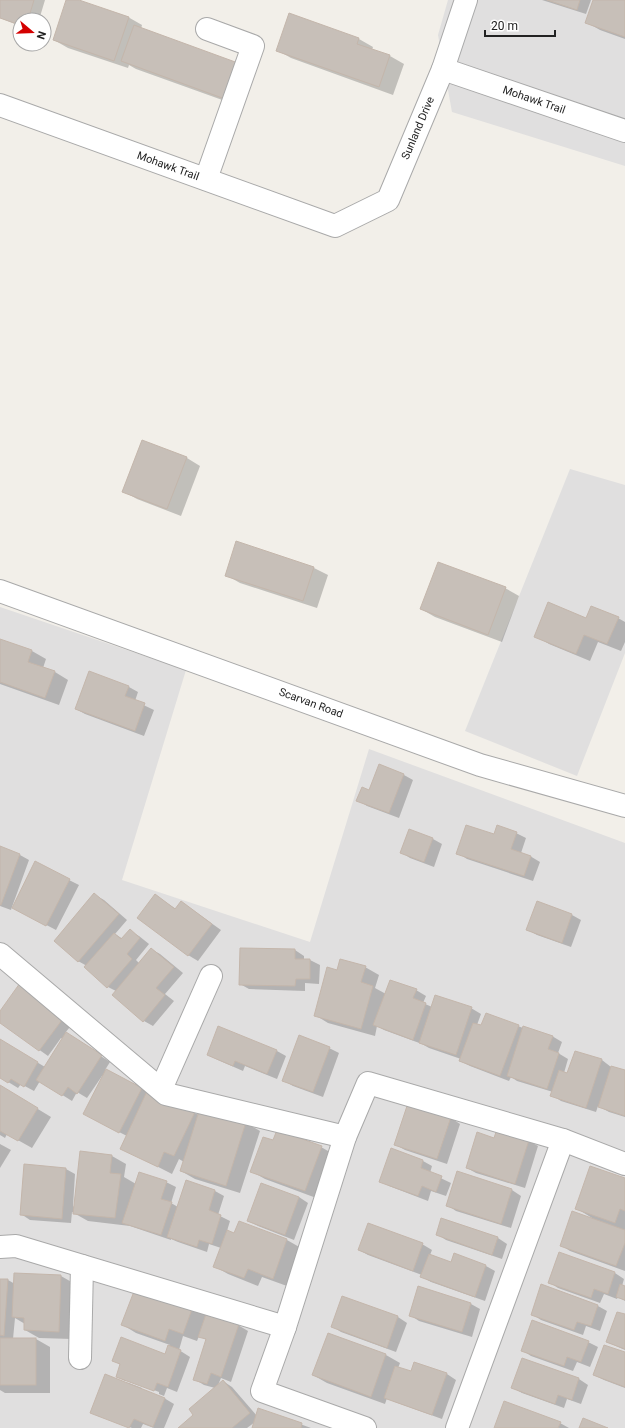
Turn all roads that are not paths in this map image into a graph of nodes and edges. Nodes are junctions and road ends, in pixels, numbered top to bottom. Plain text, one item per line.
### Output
1 (466, 0) edge
2 (207, 29) dead end
3 (443, 69) junction
4 (0, 105) edge
5 (625, 131) edge
6 (206, 179) junction
7 (335, 226) joint
8 (0, 591) edge
9 (625, 806) edge
10 (0, 954) edge
11 (211, 976) dead end
12 (161, 1089) junction
13 (345, 1137) junction
14 (563, 1140) junction
15 (625, 1164) edge
16 (0, 1247) edge
17 (82, 1266) junction
18 (285, 1327) junction
19 (80, 1358) dead end
20 (365, 1428) edge
21 (457, 1428) edge

1 - 3 street, Sunland Drive
2 - 6 street
3 - 5 street, Mohawk Trail
3 - 7 street, Sunland Drive
4 - 6 street, Mohawk Trail
6 - 7 street, Mohawk Trail
8 - 9 street, Scarvan Road
10 - 12 street
11 - 12 street
12 - 13 street
13 - 14 street
13 - 18 street
14 - 15 street
14 - 21 street
16 - 17 street
17 - 18 street
17 - 19 street
18 - 20 street

